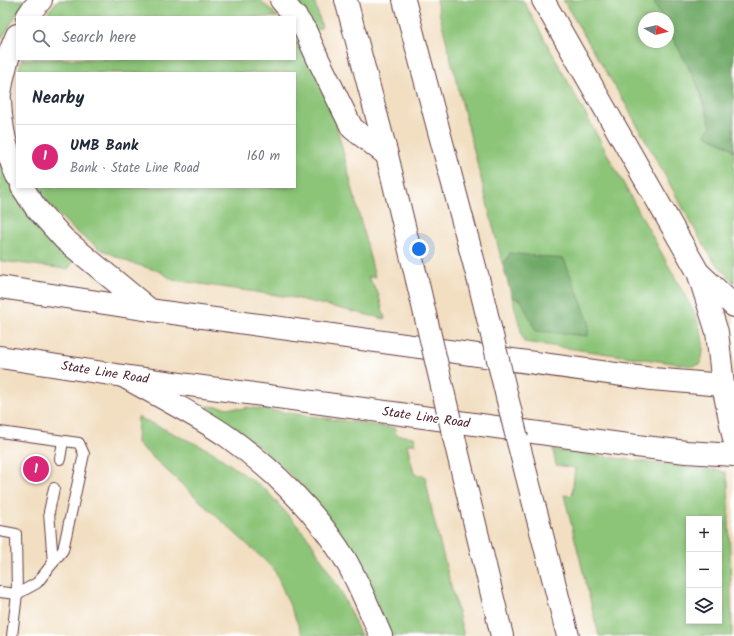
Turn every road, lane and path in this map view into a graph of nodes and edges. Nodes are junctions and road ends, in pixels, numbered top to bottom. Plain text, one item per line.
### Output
1 (41, 0) edge
2 (281, 0) edge
3 (346, 0) edge
4 (404, 0) edge
5 (542, 0) edge
6 (28, 16) edge
7 (295, 16) edge
8 (296, 17) edge
9 (16, 37) edge
10 (0, 94) edge
11 (0, 100) edge
12 (387, 155) junction
13 (16, 174) edge
14 (23, 188) edge
15 (698, 272) junction
16 (0, 287) edge
17 (734, 306) edge
18 (150, 310) junction
19 (6, 361) edge
20 (123, 376) junction
21 (723, 385) junction
22 (0, 432) edge
23 (734, 439) edge
24 (63, 441) junction
25 (734, 455) edge
26 (60, 459) dead end
27 (54, 488) dead end
28 (0, 531) edge
29 (53, 563) junction
30 (0, 592) edge
31 (17, 594) junction
32 (12, 636) edge
33 (381, 636) edge
34 (502, 636) edge
35 (568, 636) edge

1 - 6 main road
2 - 7 main road
3 - 12 main road
4 - 35 main road, bridge
5 - 15 main road
8 - 12 main road
9 - 10 main road
11 - 13 main road
12 - 34 main road, bridge
14 - 18 main road
15 - 17 main road
15 - 21 main road
16 - 18 main road
18 - 21 main road
19 - 20 main road, State Line Road
20 - 25 main road, State Line Road
20 - 33 main road
21 - 23 main road
22 - 24 lane
24 - 26 lane
24 - 29 lane
27 - 29 lane
28 - 31 lane
29 - 31 lane
30 - 31 lane
31 - 32 lane

